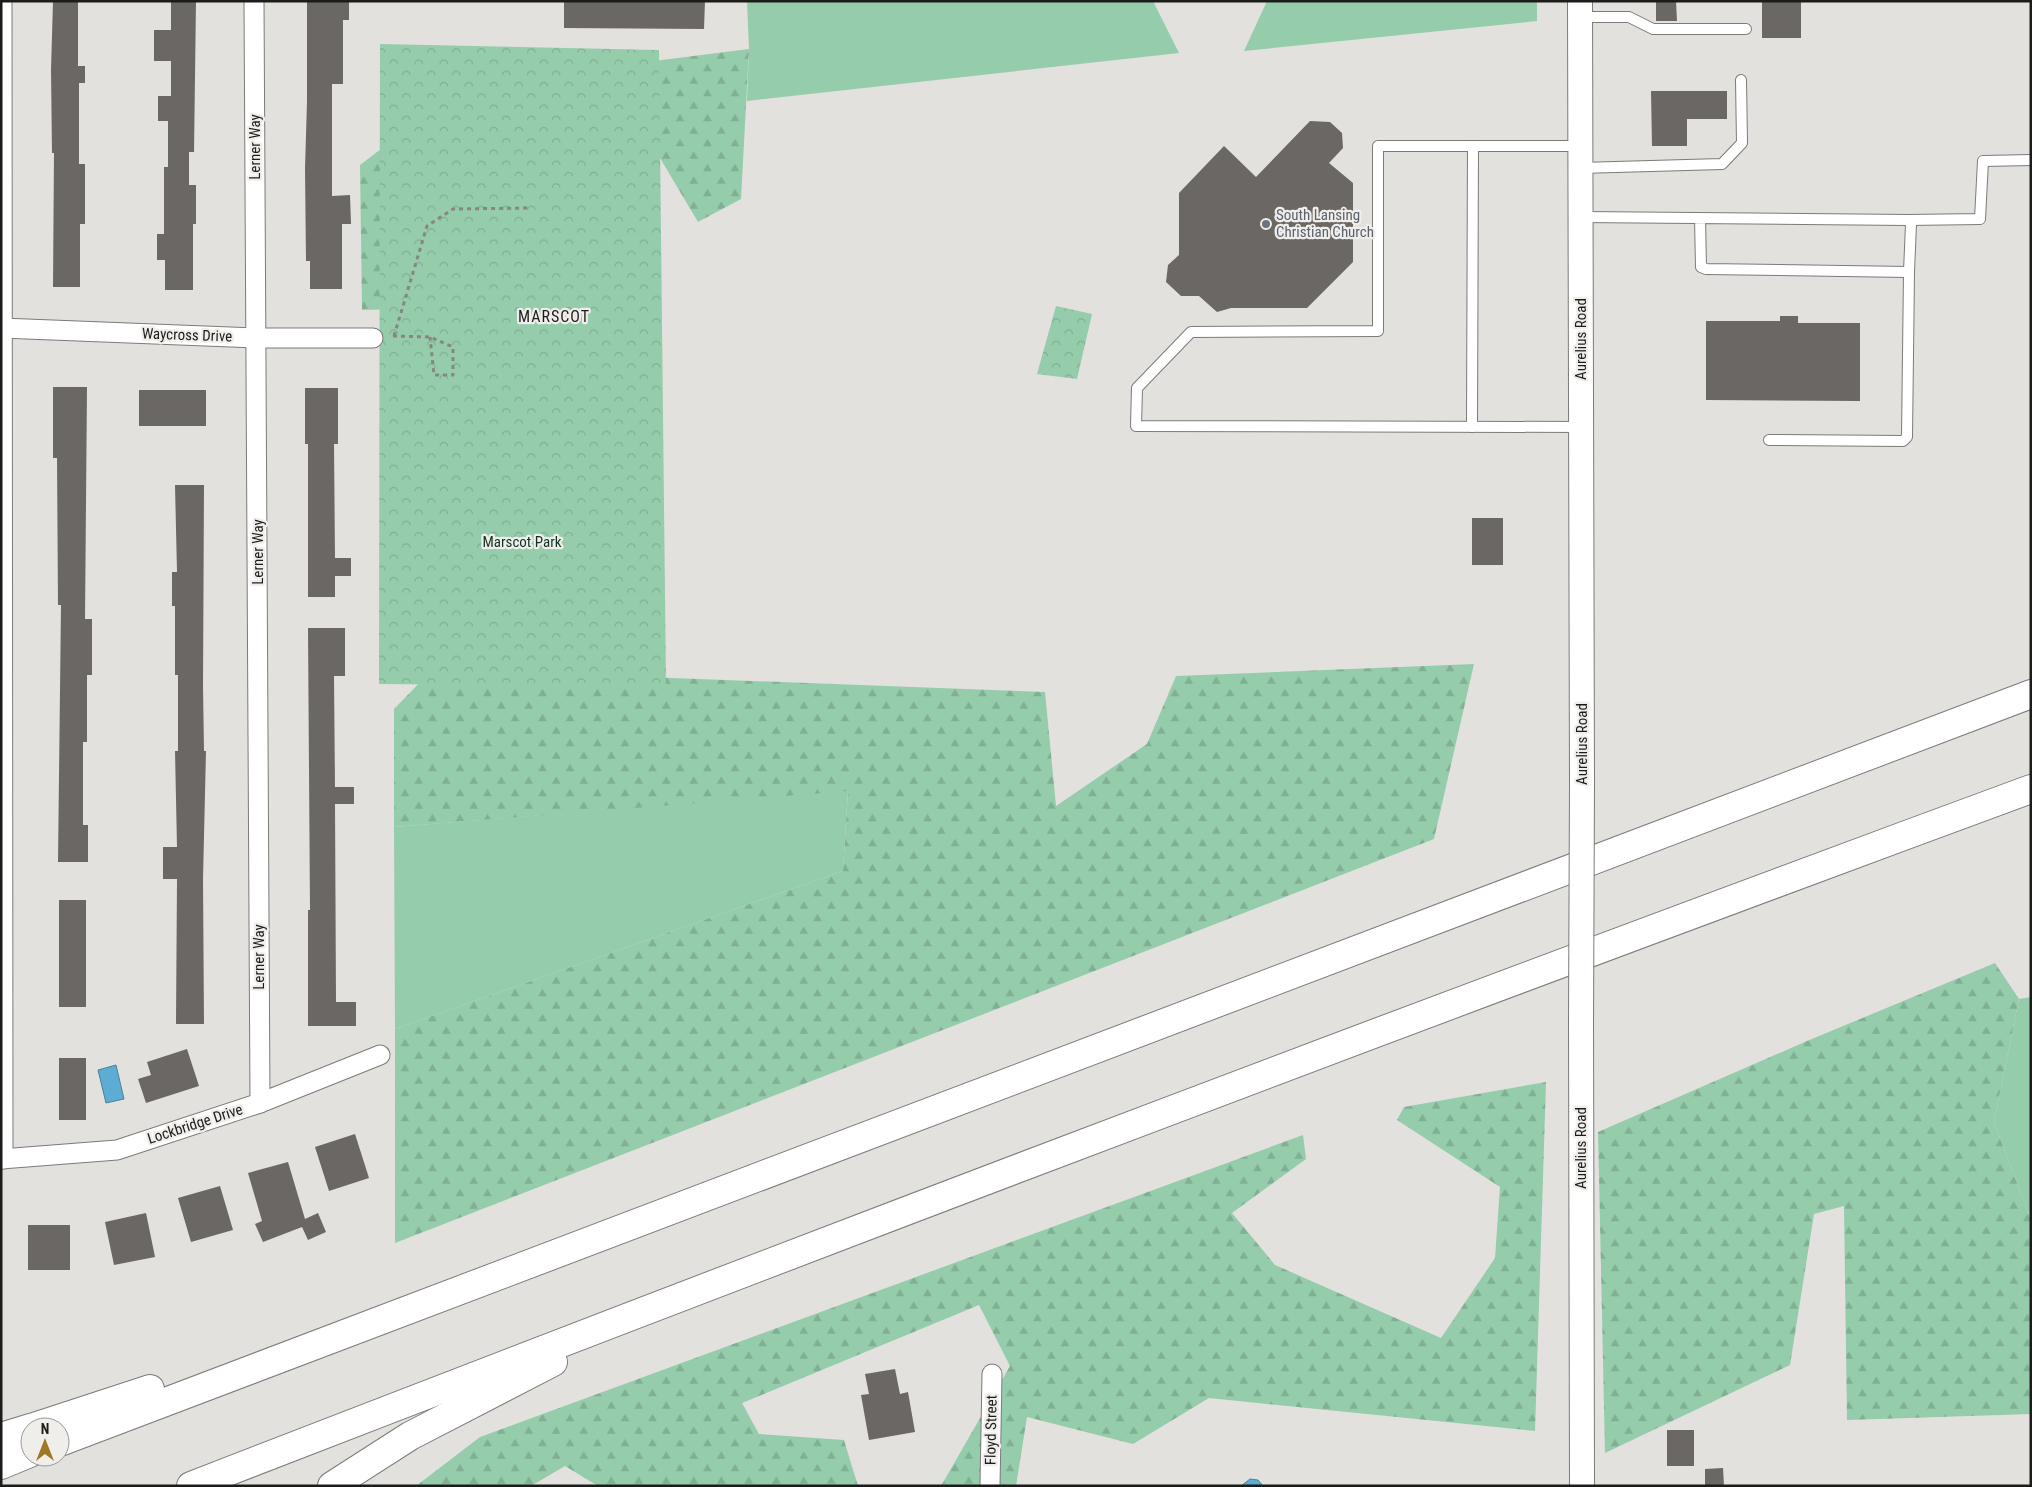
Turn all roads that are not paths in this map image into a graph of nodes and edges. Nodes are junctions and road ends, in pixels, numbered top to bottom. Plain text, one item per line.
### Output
1 (2, 1) edge
2 (254, 1) edge
3 (1580, 9) edge
4 (1746, 29) dead end
5 (1740, 80) dead end
6 (1473, 146) junction
7 (1580, 157) junction
8 (2031, 160) edge
9 (1581, 217) junction
10 (1700, 218) junction
11 (1908, 220) junction
12 (1909, 272) junction
13 (2, 328) edge
14 (257, 338) junction
15 (373, 338) road end
16 (1472, 427) junction
17 (1581, 427) junction
18 (1769, 440) dead end
19 (2031, 694) edge
20 (2031, 789) edge
21 (380, 1055) dead end
22 (260, 1103) junction
23 (2, 1159) edge
24 (445, 1296) junction
25 (660, 1305) junction
26 (992, 1374) dead end
27 (64, 1417) edge
28 (20, 1431) edge
29 (1, 1437) edge
30 (70, 1438) edge
31 (20, 1458) edge
32 (1, 1465) edge
33 (191, 1486) edge
34 (332, 1486) edge
35 (990, 1486) edge
36 (1582, 1486) edge

1 - 13 street
2 - 14 street, Lerner Way
3 - 4 lane
3 - 7 street, Aurelius Road
5 - 7 lane
6 - 7 lane
6 - 16 lane
6 - 16 lane
7 - 9 street, Aurelius Road
8 - 11 lane
9 - 10 lane
9 - 17 street, Aurelius Road
10 - 11 lane
10 - 12 lane
11 - 12 lane
12 - 18 lane
13 - 14 street, Waycross Drive
13 - 23 street
14 - 15 street, Waycross Drive
14 - 22 street, Lerner Way
16 - 17 lane
17 - 36 street, Aurelius Road, bridge
19 - 24 highway
20 - 25 highway
21 - 22 street, Lockbridge Drive
22 - 23 street, Lockbridge Drive
24 - 27 highway
24 - 30 highway
25 - 33 highway
25 - 34 highway
26 - 35 street, Floyd Street
28 - 29 highway
31 - 32 highway

